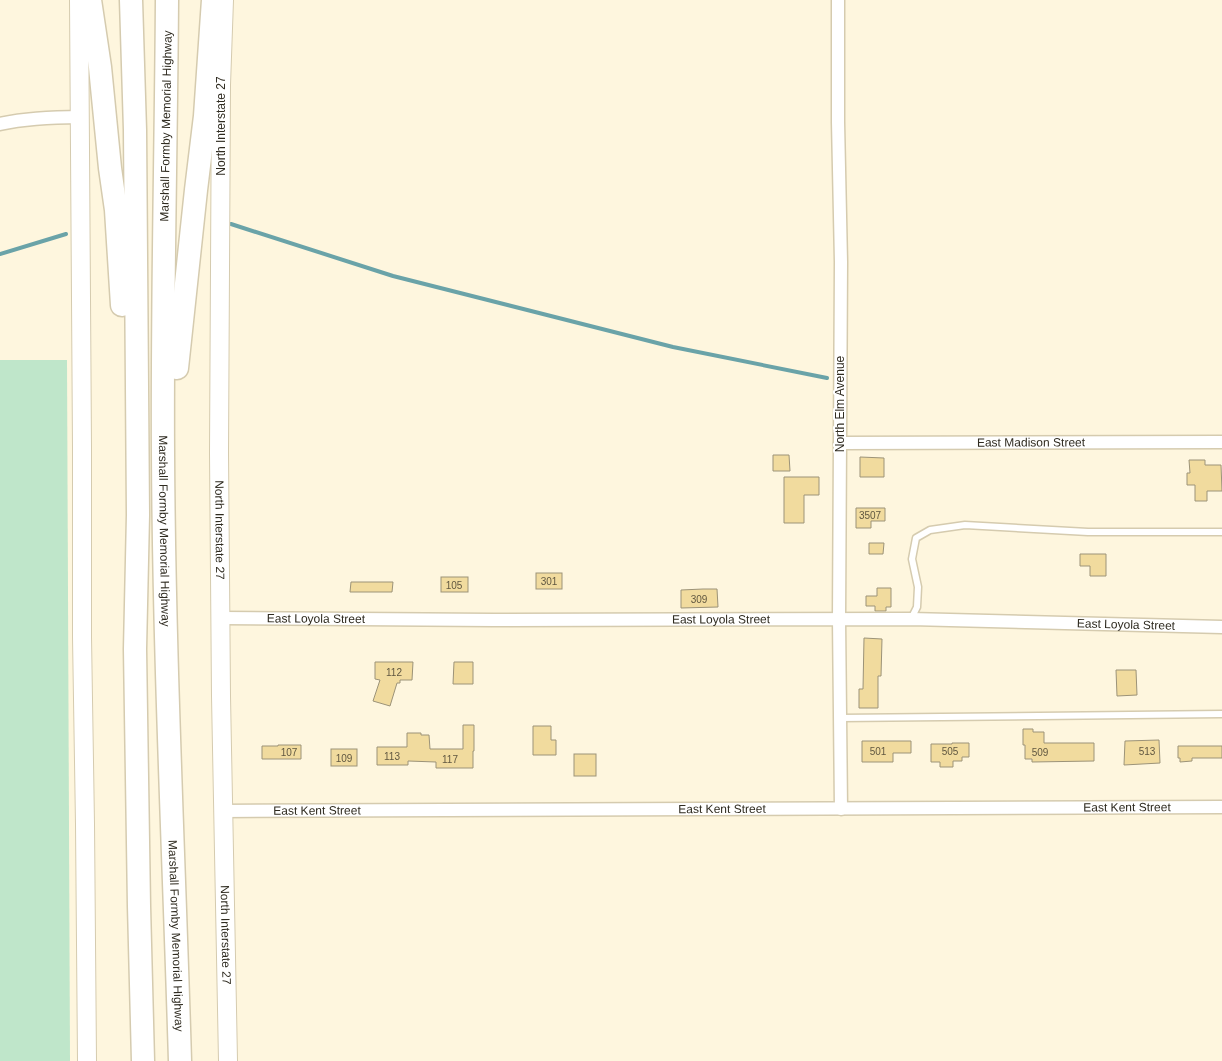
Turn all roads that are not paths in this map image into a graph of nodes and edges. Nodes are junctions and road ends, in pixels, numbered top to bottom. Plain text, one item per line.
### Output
1 (79, 0) edge
2 (90, 0) edge
3 (131, 0) edge
4 (167, 0) edge
5 (213, 0) edge
6 (224, 0) edge
7 (838, 0) edge
8 (80, 117) junction
9 (0, 124) edge
10 (1222, 442) edge
11 (840, 443) junction
12 (163, 453) junction
13 (1222, 532) edge
14 (221, 618) junction
15 (912, 618) junction
16 (839, 619) junction
17 (135, 625) junction
18 (1222, 627) edge
19 (1222, 714) edge
20 (840, 718) junction
21 (1222, 807) edge
22 (841, 808) junction
23 (222, 811) junction
24 (180, 1060) edge
25 (87, 1061) edge
26 (143, 1061) edge
27 (228, 1061) edge

1 - 8 main road
2 - 17 highway
3 - 17 highway, Marshall Formby Memorial Highway
4 - 12 highway, Marshall Formby Memorial Highway
5 - 12 highway
6 - 14 main road, North Interstate 27
7 - 11 street, North Elm Avenue
8 - 9 street
8 - 25 main road
10 - 11 street, East Madison Street
11 - 16 street, North Elm Avenue
12 - 24 highway, Marshall Formby Memorial Highway
13 - 15 lane
14 - 16 street, East Loyola Street
14 - 23 main road, North Interstate 27
15 - 16 street, East Loyola Street
15 - 18 street, East Loyola Street
16 - 20 street, North Elm Avenue
17 - 26 highway, Marshall Formby Memorial Highway
19 - 20 lane
20 - 22 street, North Elm Avenue
21 - 22 street, East Kent Street
22 - 23 street, East Kent Street
23 - 27 main road, North Interstate 27

